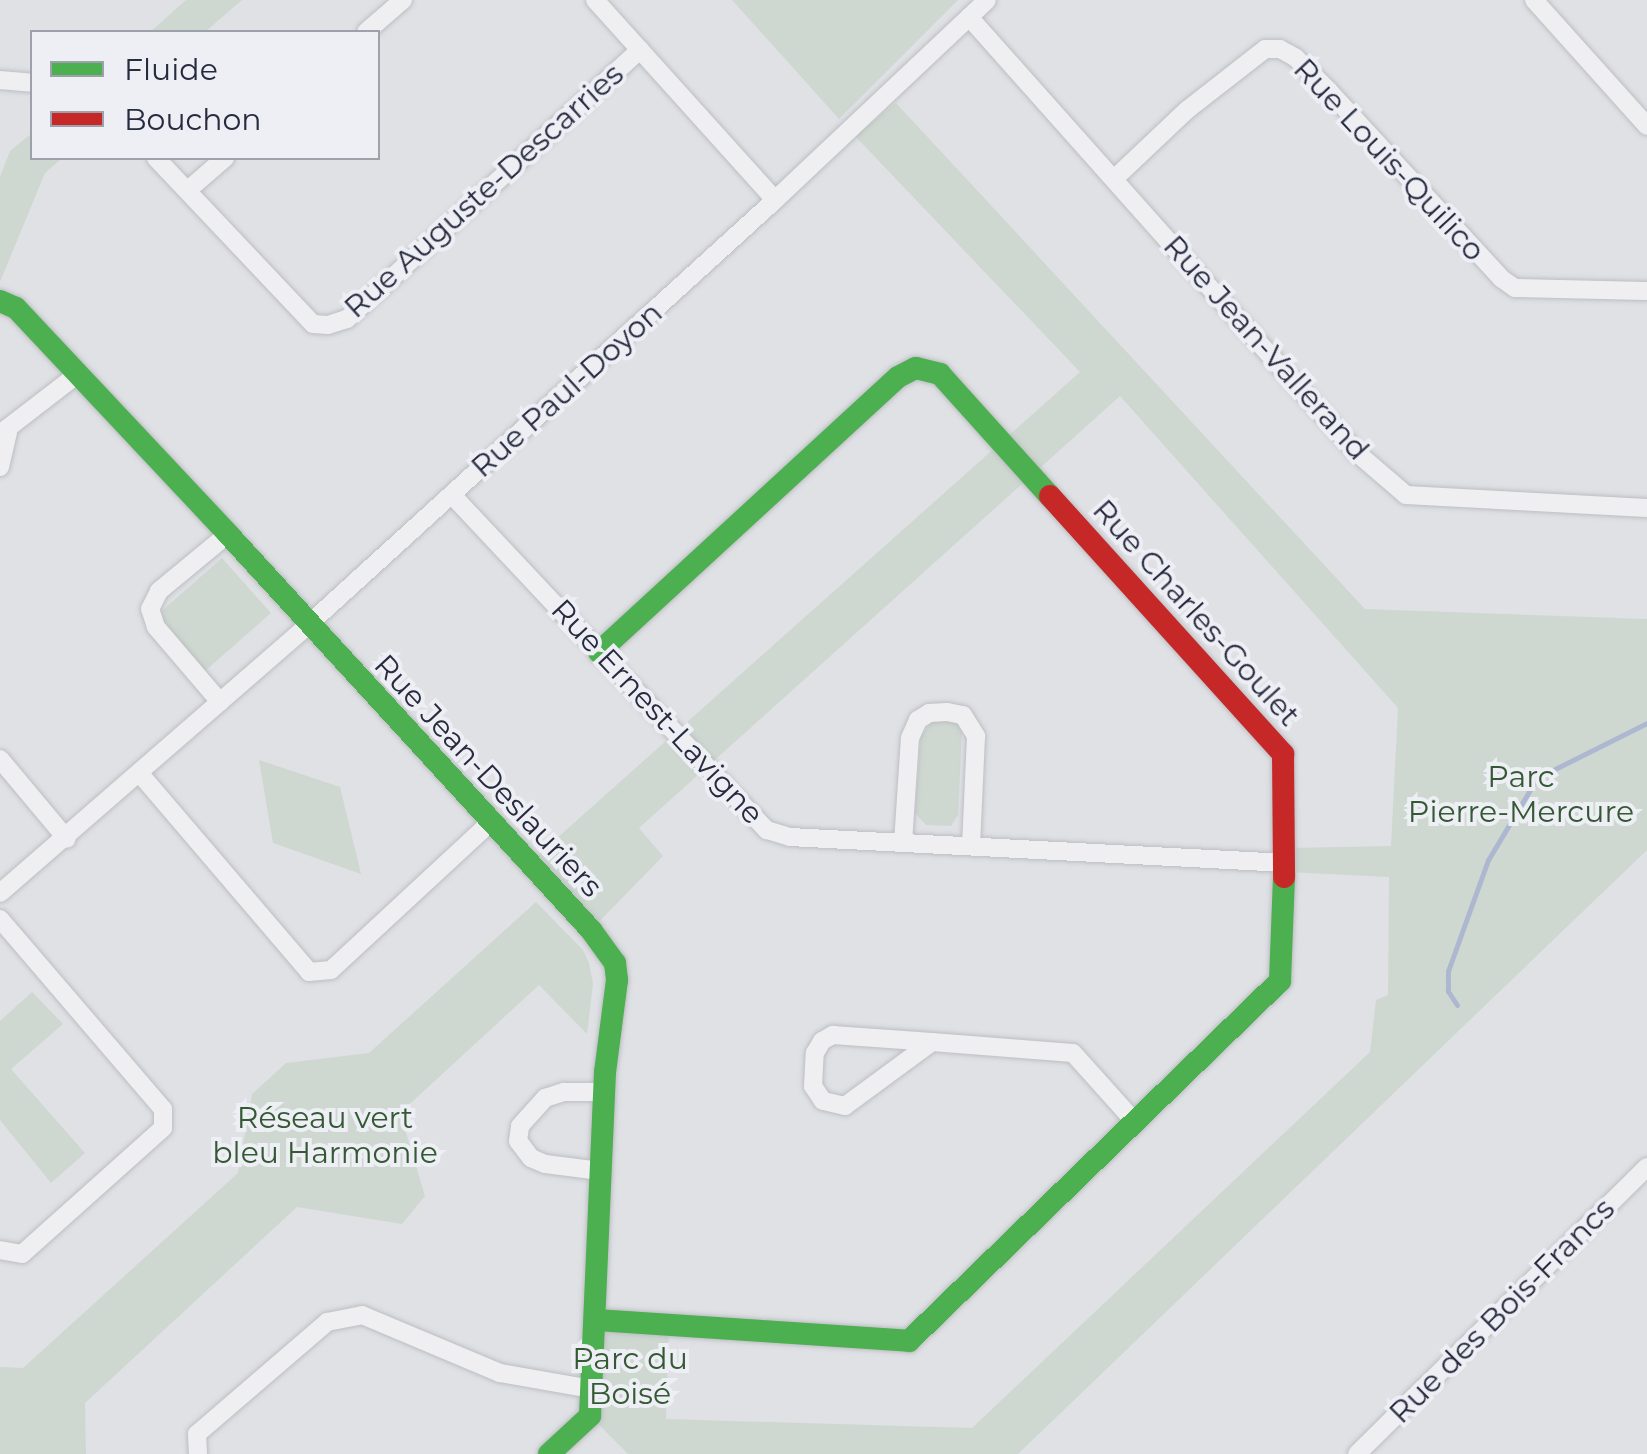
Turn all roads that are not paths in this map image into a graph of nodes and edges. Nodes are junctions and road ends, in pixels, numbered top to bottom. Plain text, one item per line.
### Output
1 (403, 0) edge
2 (596, 0) edge
3 (987, 0) edge
4 (1534, 0) edge
5 (969, 18) junction
6 (368, 30) edge
7 (640, 50) junction
8 (0, 80) edge
9 (30, 82) edge
10 (1647, 126) edge
11 (158, 160) edge
12 (223, 160) edge
13 (1114, 179) junction
14 (188, 190) junction
15 (776, 200) junction
16 (1647, 291) edge
17 (0, 301) edge
18 (78, 374) junction
19 (4, 432) edge
20 (0, 467) edge
21 (452, 495) junction
22 (1647, 508) edge
23 (228, 534) junction
24 (308, 626) junction
25 (599, 652) junction
26 (220, 702) junction
27 (0, 758) edge
28 (141, 774) junction
29 (491, 822) junction
30 (68, 839) junction
31 (904, 843) junction
32 (970, 846) junction
33 (1285, 863) junction
34 (0, 893) edge
35 (0, 918) edge
36 (932, 1042) junction
37 (604, 1092) junction
38 (1135, 1122) junction
39 (1647, 1167) edge
40 (600, 1171) junction
41 (0, 1250) edge
42 (596, 1320) junction
43 (592, 1389) junction
44 (198, 1454) edge
45 (549, 1454) edge
46 (1357, 1454) edge

1 - 6 street
2 - 7 street
3 - 5 street, Rue Paul-Doyon
4 - 10 street
5 - 13 street, Rue Jean-Vallerand
5 - 15 street, Rue Paul-Doyon
7 - 14 street, Rue Auguste-Descarries
7 - 15 street
8 - 9 street
11 - 14 street, Rue Auguste-Descarries
12 - 14 street
13 - 16 street, Rue Louis-Quilico
13 - 22 street, Rue Jean-Vallerand
15 - 21 street, Rue Paul-Doyon
17 - 18 street, Rue Jean-Deslauriers
18 - 19 street
18 - 23 street, Rue Jean-Deslauriers
19 - 20 street
21 - 24 street, Rue Paul-Doyon
21 - 25 street, Rue Ernest-Lavigne
23 - 24 street, Rue Jean-Deslauriers
23 - 26 street
24 - 26 street, Rue Paul-Doyon
24 - 29 street, Rue Jean-Deslauriers
25 - 31 street, Rue Ernest-Lavigne
25 - 33 street, Rue Charles-Goulet
26 - 28 street, Rue Paul-Doyon
27 - 30 street
28 - 29 street
28 - 30 street, Rue Paul-Doyon
29 - 37 street, Rue Jean-Deslauriers
30 - 34 street, Rue Paul-Doyon
31 - 32 street, Rue Ernest-Lavigne
31 - 32 street
32 - 33 street, Rue Ernest-Lavigne
33 - 38 street, Rue Charles-Goulet
35 - 41 street
36 - 36 street
36 - 38 street
37 - 40 street, Rue Jean-Deslauriers
37 - 40 street
38 - 42 street, Rue Charles-Goulet
39 - 46 street, Rue des Bois-Francs
40 - 42 street, Rue Jean-Deslauriers
42 - 43 street, Rue Jean-Deslauriers
43 - 44 street
43 - 45 street, Rue Jean-Deslauriers

